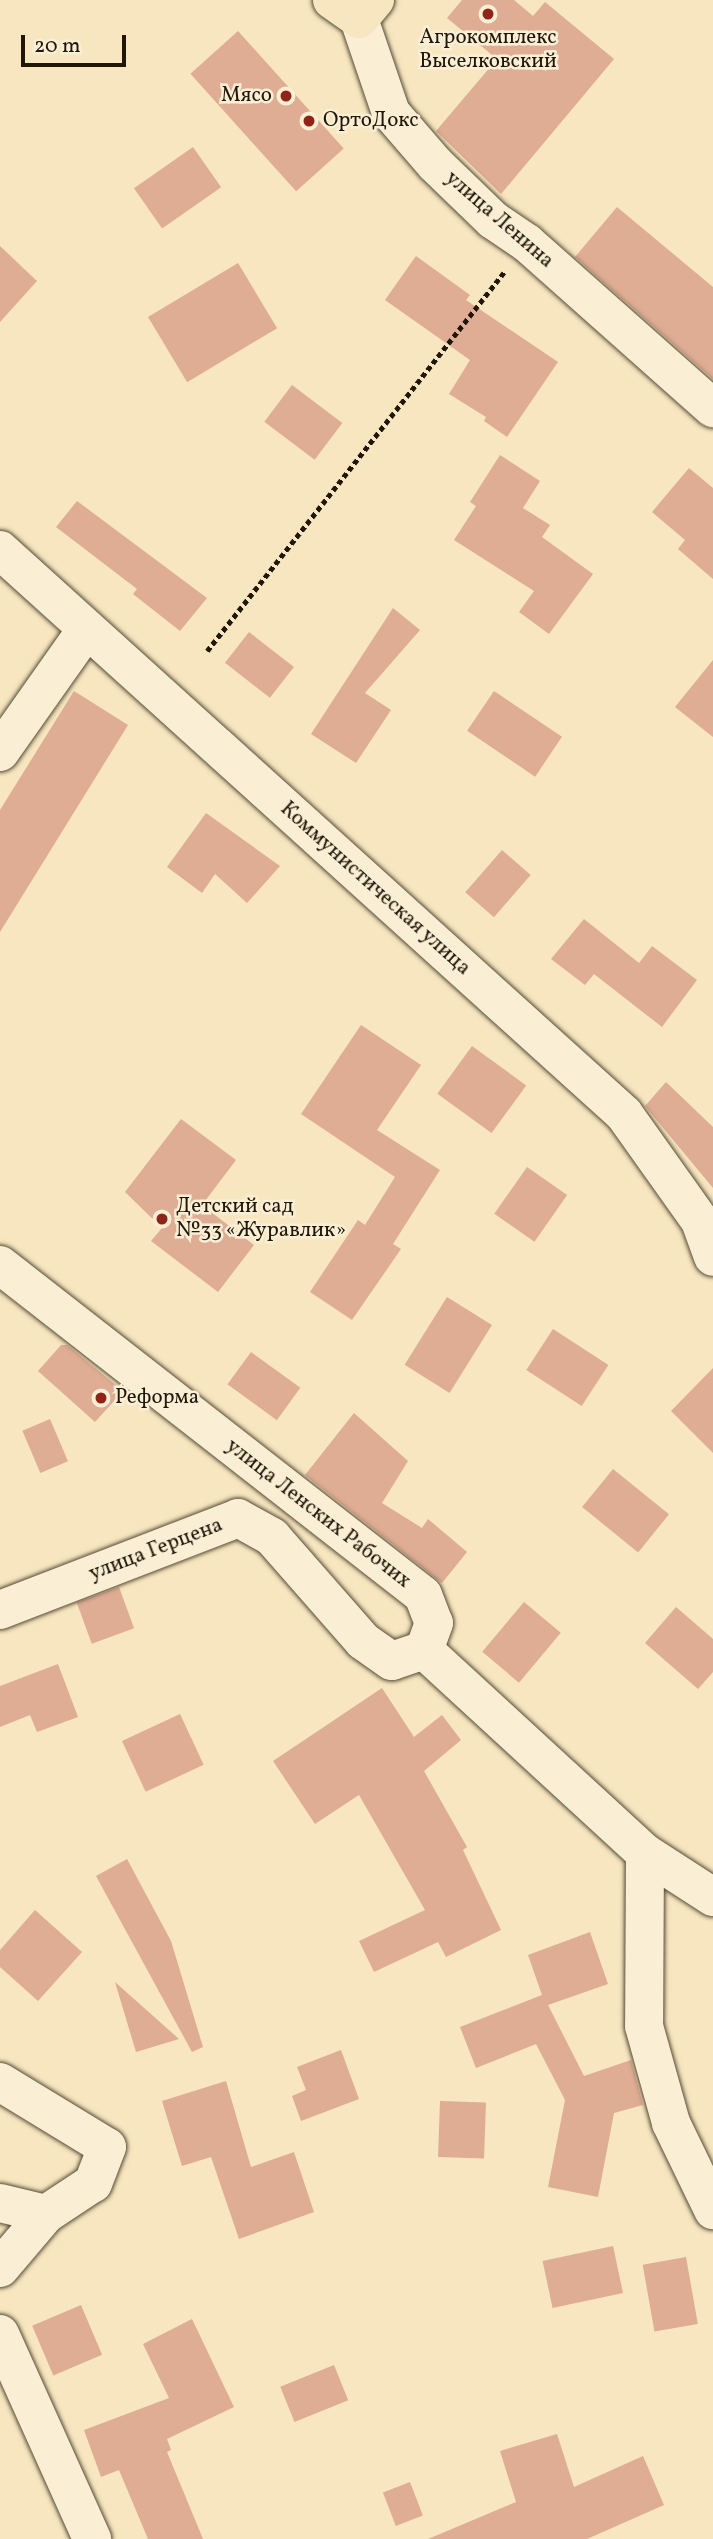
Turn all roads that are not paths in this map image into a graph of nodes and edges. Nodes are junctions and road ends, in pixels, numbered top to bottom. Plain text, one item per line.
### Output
1 (355, 6) edge
2 (713, 408) edge
3 (0, 550) edge
4 (86, 629) junction
5 (0, 752) edge
6 (713, 1257) edge
7 (0, 1265) edge
8 (0, 1610) edge
9 (424, 1650) junction
10 (645, 1853) junction
11 (713, 1897) edge
12 (0, 2082) edge
13 (0, 2203) edge
14 (713, 2210) edge
15 (46, 2214) junction
16 (0, 2268) edge
17 (0, 2334) edge
18 (92, 2539) edge

1 - 2 street, улица Ленина
3 - 4 street, Коммунистическая улица
4 - 5 street
4 - 6 street, Коммунистическая улица
7 - 9 street, улица Ленских Рабочих
8 - 9 street, улица Герцена
9 - 10 street
10 - 11 street
10 - 14 street
12 - 15 street
13 - 15 street
15 - 16 street
17 - 18 street

